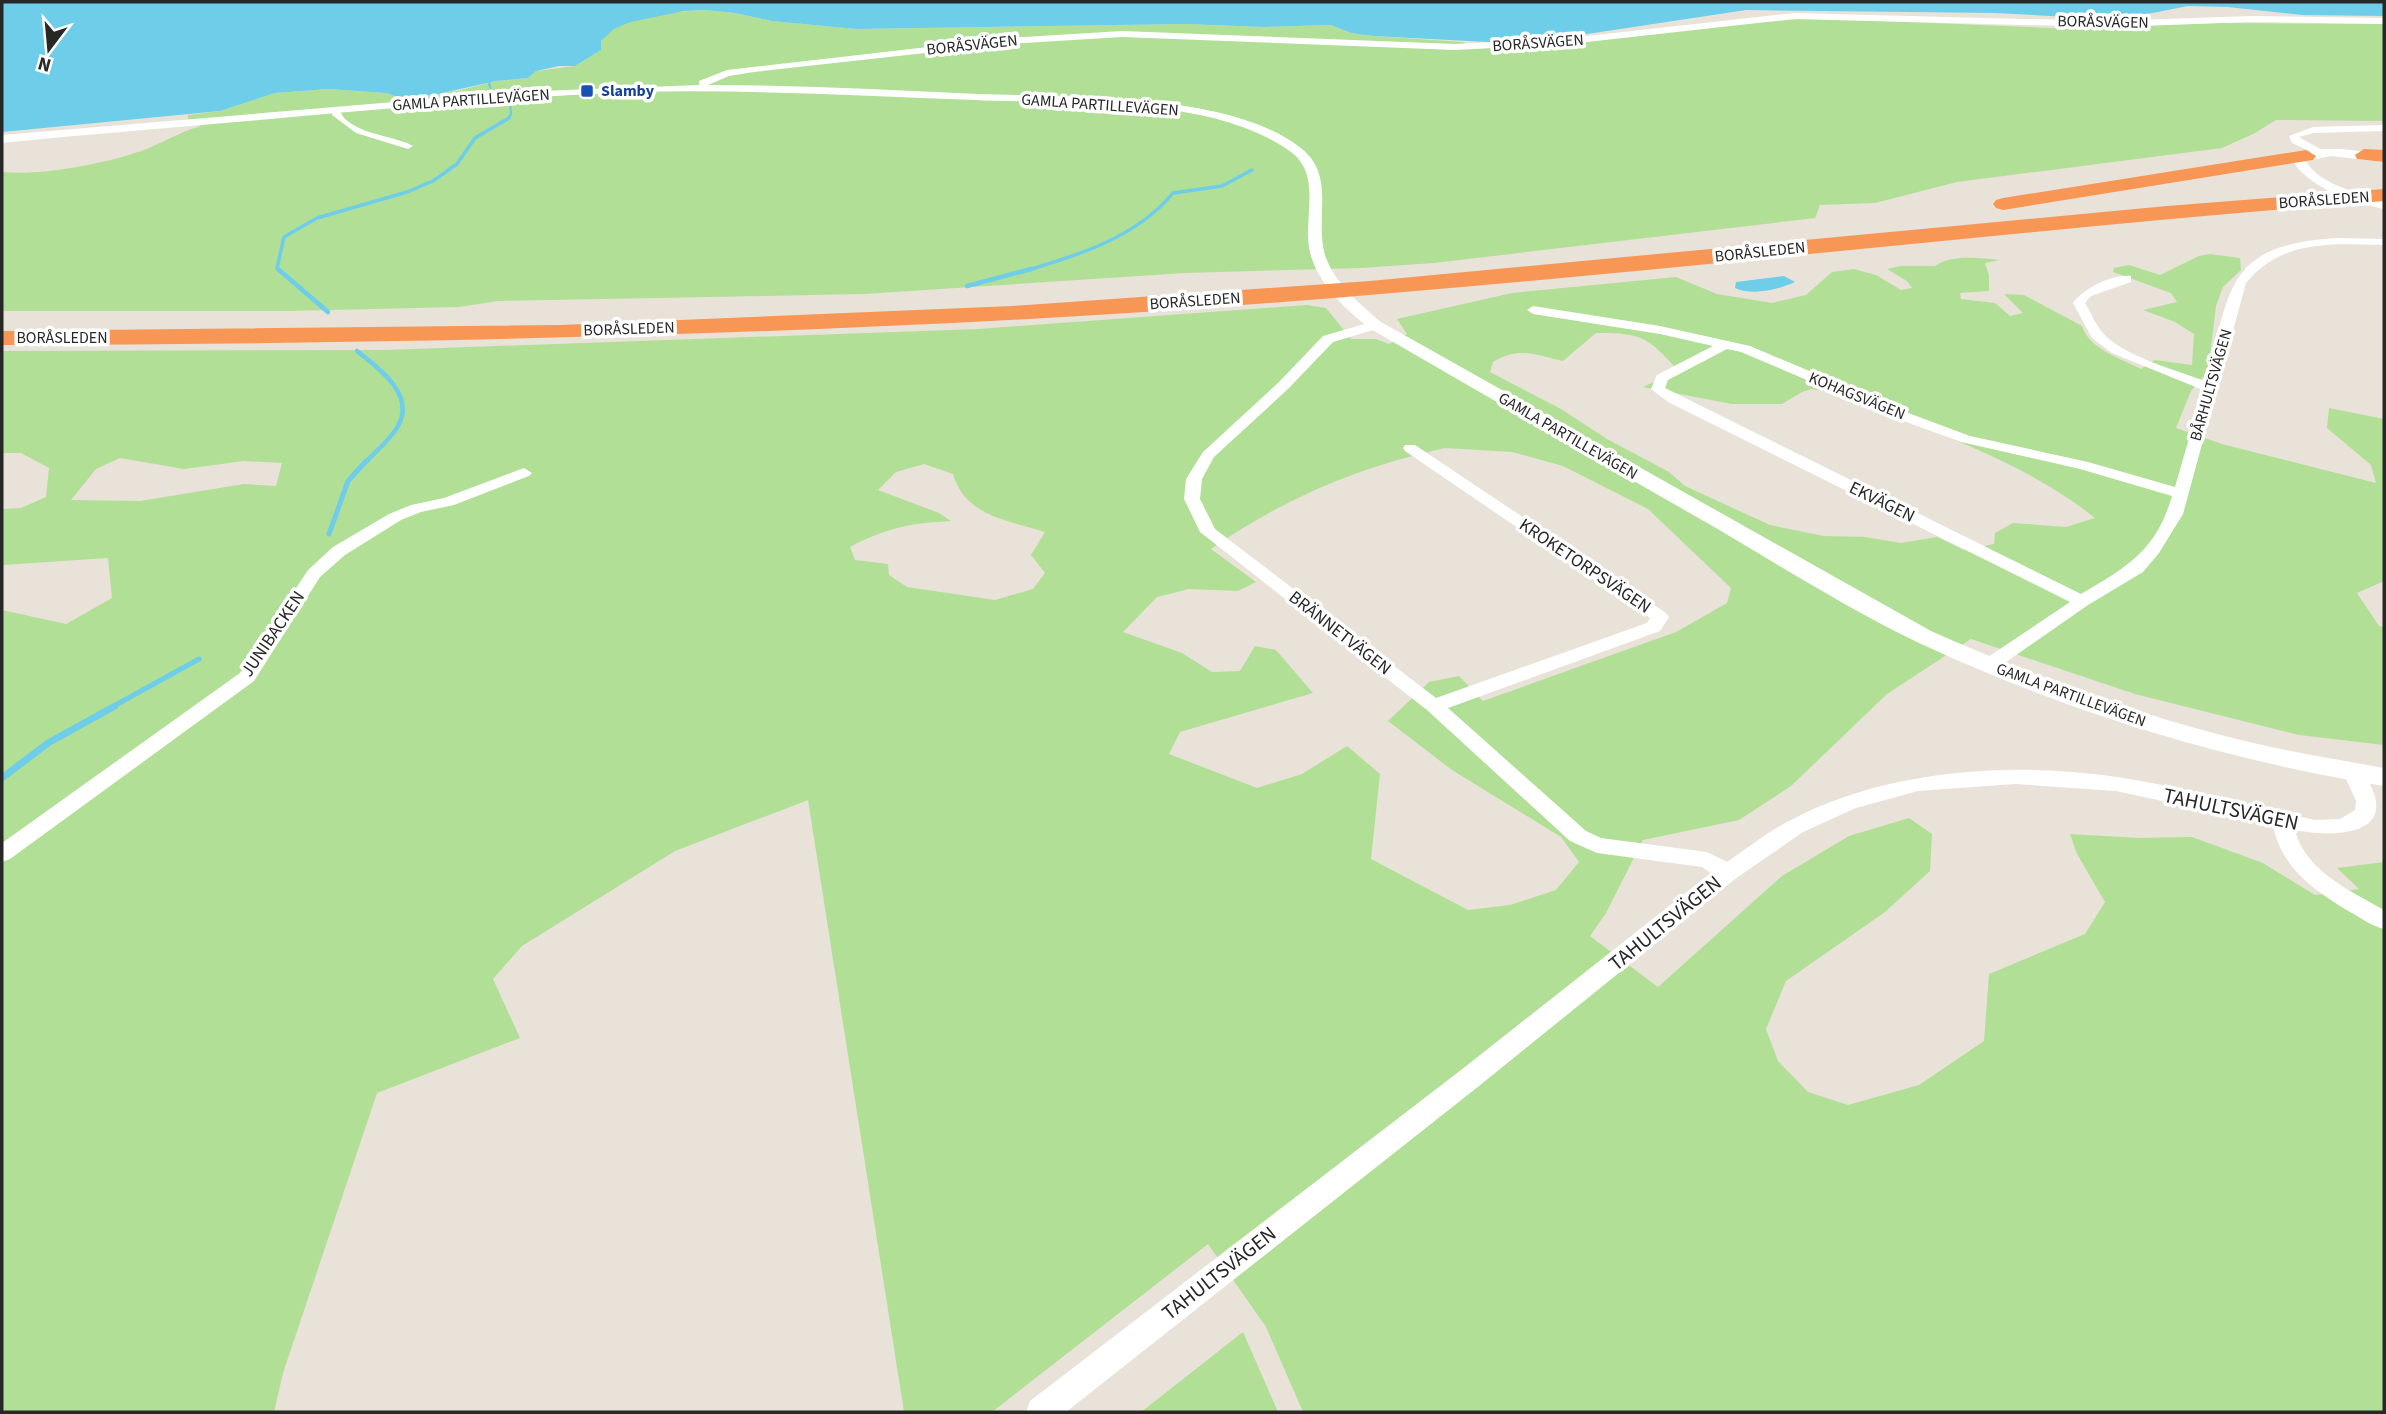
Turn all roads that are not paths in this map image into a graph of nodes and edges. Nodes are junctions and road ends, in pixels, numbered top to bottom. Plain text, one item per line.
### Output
1 (2384, 21) edge
2 (697, 88) junction
3 (336, 110) junction
4 (2384, 128) edge
5 (2, 139) edge
6 (408, 146) dead end
7 (2364, 155) joint
8 (2384, 157) edge
9 (2310, 160) junction
10 (2384, 183) edge
11 (2384, 195) edge
12 (2384, 205) edge
13 (1987, 207) dead end
14 (1948, 212) dead end
15 (2384, 222) edge
16 (1810, 240) junction
17 (2384, 242) edge
18 (2127, 279) dead end
19 (1289, 288) junction
20 (1533, 310) dead end
21 (2, 322) edge
22 (1376, 325) junction
23 (2, 338) edge
24 (1726, 344) junction
25 (2211, 388) junction
26 (1410, 448) dead end
27 (524, 473) dead end
28 (2179, 493) junction
29 (2082, 601) junction
30 (1989, 665) junction
31 (1434, 706) junction
32 (2353, 772) junction
33 (2384, 777) edge
34 (2283, 821) junction
35 (2, 854) edge
36 (1727, 873) junction
37 (2384, 921) edge
38 (1041, 1412) edge

1 - 2 street, BORÅSVÄGEN
2 - 3 street, GAMLA PARTILLEVÄGEN
2 - 22 street, GAMLA PARTILLEVÄGEN
3 - 5 street, GAMLA PARTILLEVÄGEN
3 - 6 street
4 - 9 street
7 - 8 highway
7 - 9 street
9 - 12 street
9 - 13 highway
10 - 16 highway, BORÅSLEDEN
11 - 16 highway, BORÅSLEDEN
14 - 16 highway
15 - 16 highway
16 - 19 highway, BORÅSLEDEN
17 - 25 street, BÅRHULTSVÄGEN
18 - 25 street
19 - 21 highway, BORÅSLEDEN
19 - 23 highway, BORÅSLEDEN
20 - 24 street, KOHAGSVÄGEN
22 - 30 street, GAMLA PARTILLEVÄGEN
22 - 31 street, BRÄNNETVÄGEN
24 - 28 street, KOHAGSVÄGEN
24 - 29 street, EKVÄGEN
25 - 28 street, BÅRHULTSVÄGEN
26 - 31 street, KROKETORPSVÄGEN
27 - 35 street, JUNIBACKEN
28 - 29 street, BÅRHULTSVÄGEN
29 - 30 street
30 - 32 street, GAMLA PARTILLEVÄGEN
31 - 36 street, BRÄNNETVÄGEN
32 - 33 street, GAMLA PARTILLEVÄGEN
32 - 34 street, TAHULTSVÄGEN
34 - 36 street, TAHULTSVÄGEN
34 - 37 street
36 - 38 street, TAHULTSVÄGEN

